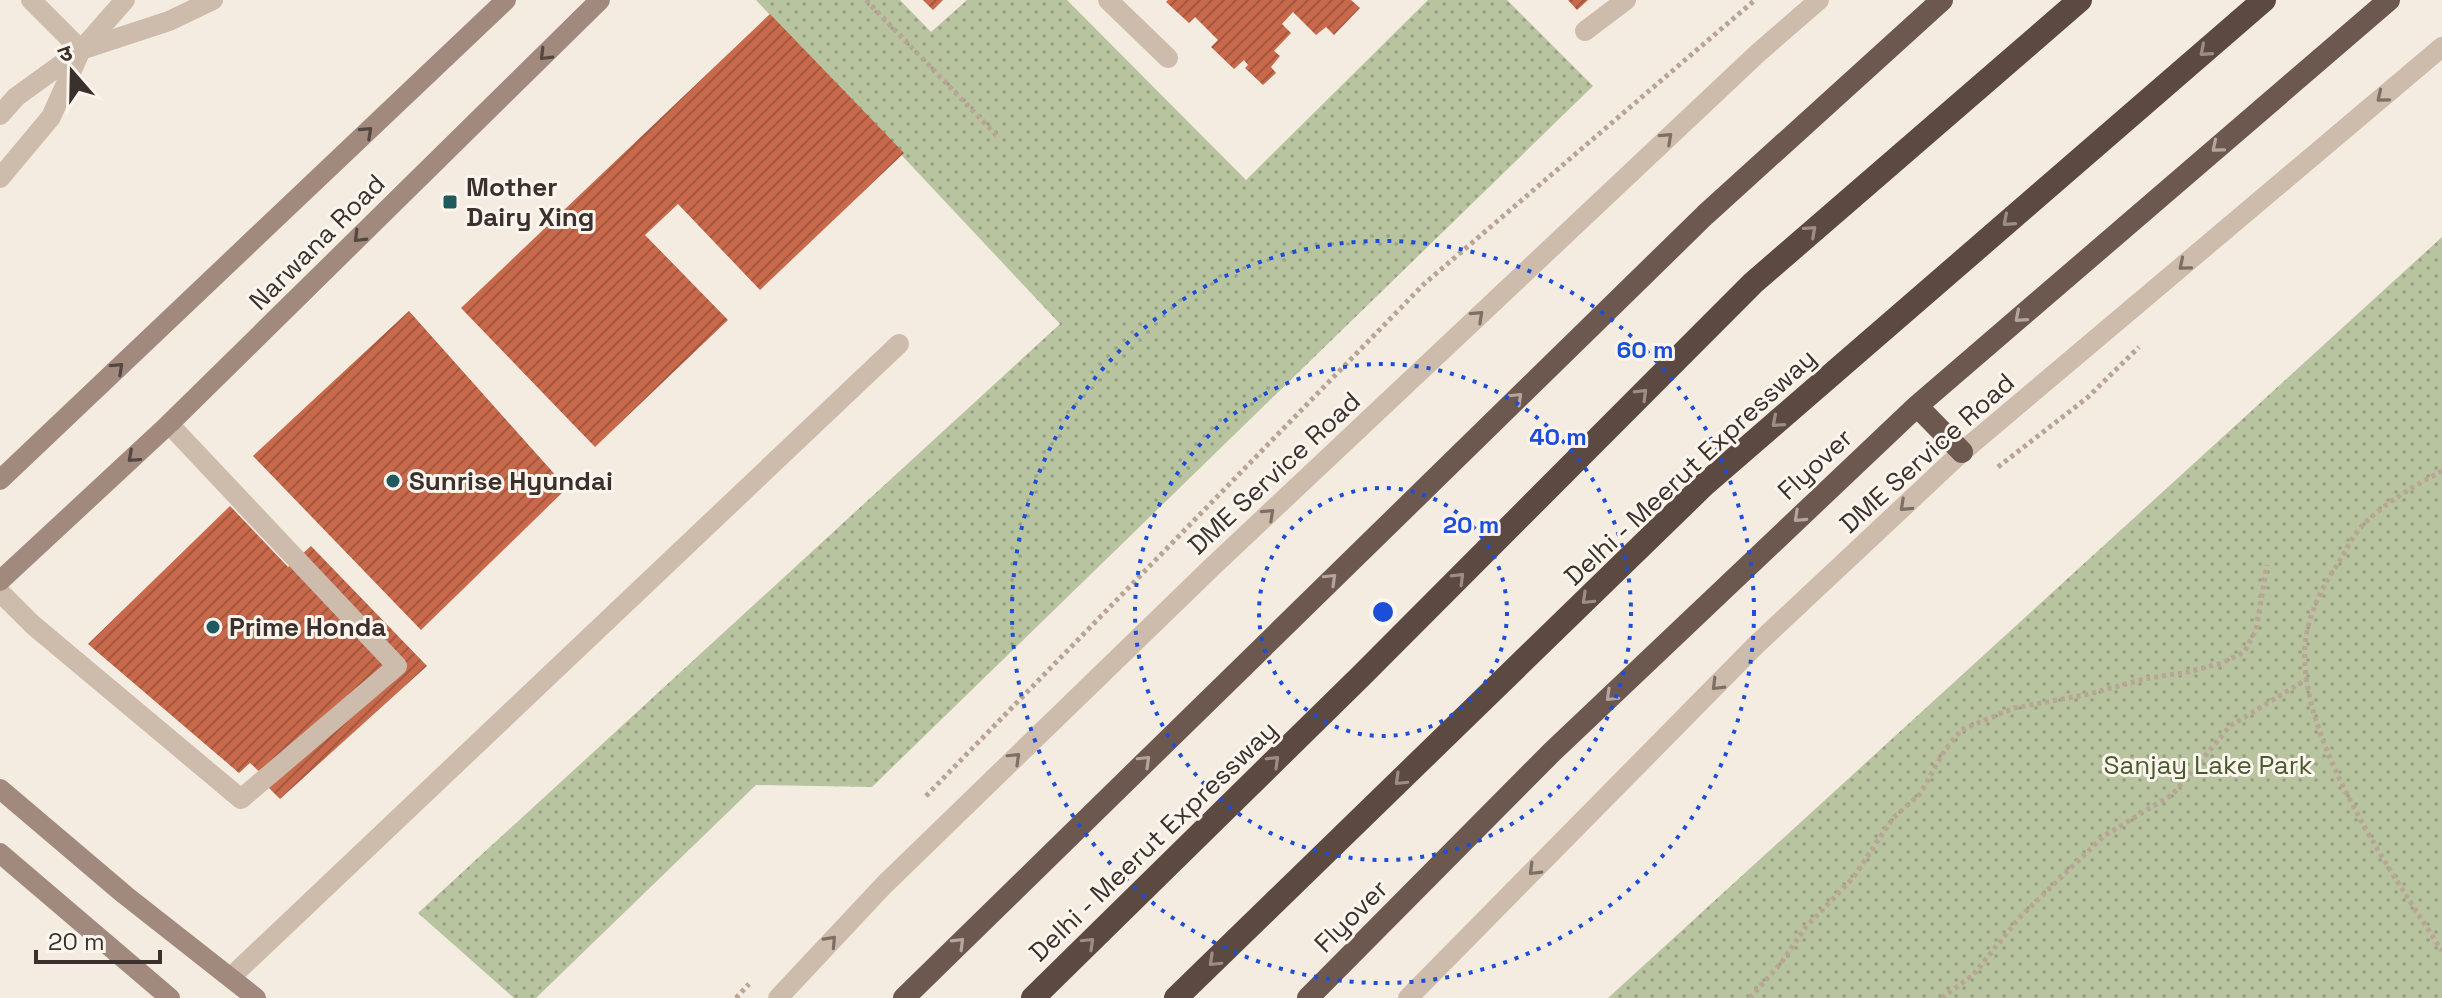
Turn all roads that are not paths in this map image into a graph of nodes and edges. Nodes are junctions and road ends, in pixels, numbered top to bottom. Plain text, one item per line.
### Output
1 (31, 0) edge
2 (125, 0) edge
3 (213, 0) edge
4 (506, 0) edge
5 (600, 0) edge
6 (1108, 0) edge
7 (1626, 0) edge
8 (1819, 0) edge
9 (1942, 0) edge
10 (2080, 0) edge
11 (2264, 0) edge
12 (2389, 0) edge
13 (1585, 31) dead end
14 (2442, 47) edge
15 (81, 50) junction
16 (1168, 58) dead end
17 (0, 115) edge
18 (0, 178) edge
19 (899, 344) dead end
20 (1917, 406) junction
21 (169, 424) junction
22 (1962, 452) junction
23 (0, 480) edge
24 (0, 591) edge
25 (0, 772) edge
26 (0, 789) edge
27 (17, 803) junction
28 (0, 853) edge
29 (231, 977) junction
30 (170, 998) edge
31 (256, 998) edge
32 (778, 998) edge
33 (904, 998) edge
34 (1033, 998) edge
35 (1176, 998) edge
36 (1308, 998) edge
37 (1408, 998) edge

1 - 15 street
2 - 15 street
3 - 15 street
23 -> 4 main road, Narwana Road
5 -> 21 main road, Narwana Road
6 - 16 street
7 - 13 street
32 -> 8 street, DME Service Road
33 -> 9 highway
34 -> 10 highway, Delhi - Meerut Expressway
11 -> 35 highway, Delhi - Meerut Expressway
12 -> 20 highway, Flyover
14 -> 22 street, DME Service Road
15 - 17 street
15 - 18 street
19 - 29 street
20 - 22 highway
20 -> 36 highway, Flyover
21 -> 24 main road, Narwana Road
21 - 24 street
22 -> 37 street, DME Service Road
25 - 27 main road
26 - 27 main road
27 - 29 main road
28 - 30 main road
29 - 31 main road

